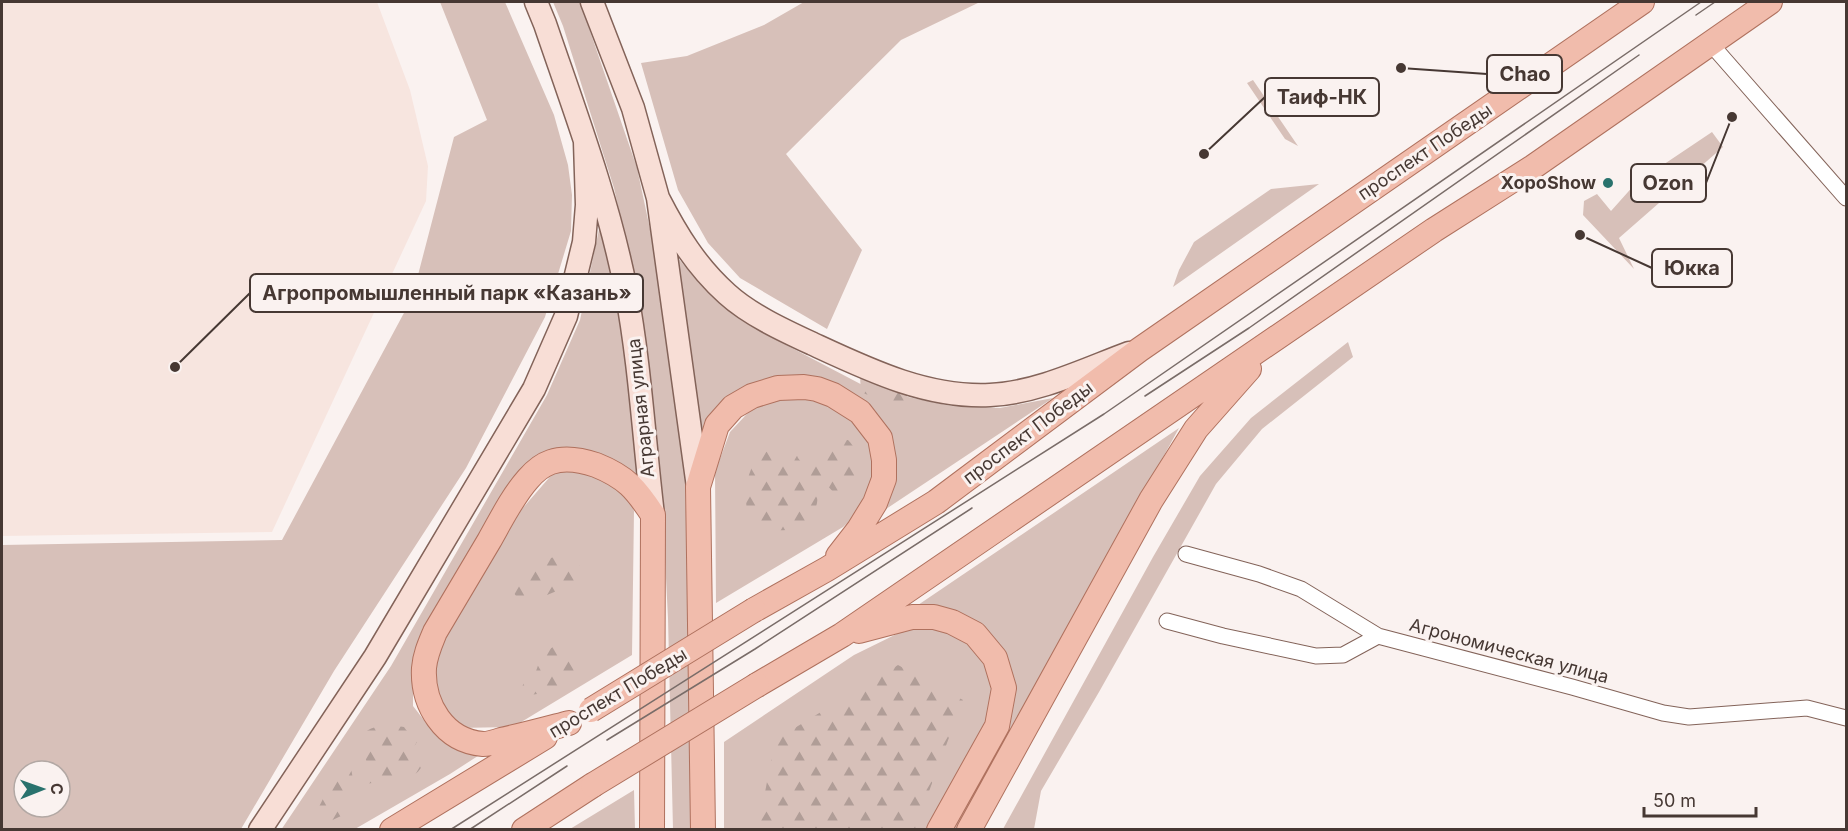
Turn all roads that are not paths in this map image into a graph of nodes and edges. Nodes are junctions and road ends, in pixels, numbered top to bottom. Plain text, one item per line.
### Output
1 (536, 2) edge
2 (592, 2) edge
3 (1642, 2) edge
4 (1770, 2) edge
5 (1710, 43) junction
6 (585, 142) junction
7 (658, 198) junction
8 (1846, 198) edge
9 (1271, 343) junction
10 (1139, 350) junction
11 (698, 487) junction
12 (653, 515) junction
13 (1186, 554) dead end
14 (827, 570) junction
15 (1167, 621) dead end
16 (842, 635) junction
17 (1378, 636) junction
18 (1846, 718) edge
19 (569, 723) junction
20 (260, 830) edge
21 (392, 830) edge
22 (524, 830) edge
23 (652, 830) edge
24 (703, 830) edge
25 (939, 830) edge
26 (969, 830) edge

1 - 6 street, Аграрная улица
2 - 7 street
3 - 10 main road, проспект Победы
4 - 5 main road
5 - 8 street
5 - 9 main road
6 - 12 street, Аграрная улица
6 - 20 street
7 - 10 street
7 - 11 street
9 - 16 main road
9 - 26 main road
10 - 14 main road, проспект Победы
11 - 14 main road
11 - 24 main road
12 - 19 main road
12 - 23 main road, Аграрная улица
13 - 17 street, Агрономическая улица
14 - 19 main road, проспект Победы, bridge
15 - 17 street
16 - 22 main road, bridge
16 - 25 main road
17 - 18 street, Агрономическая улица
19 - 21 main road, проспект Победы

